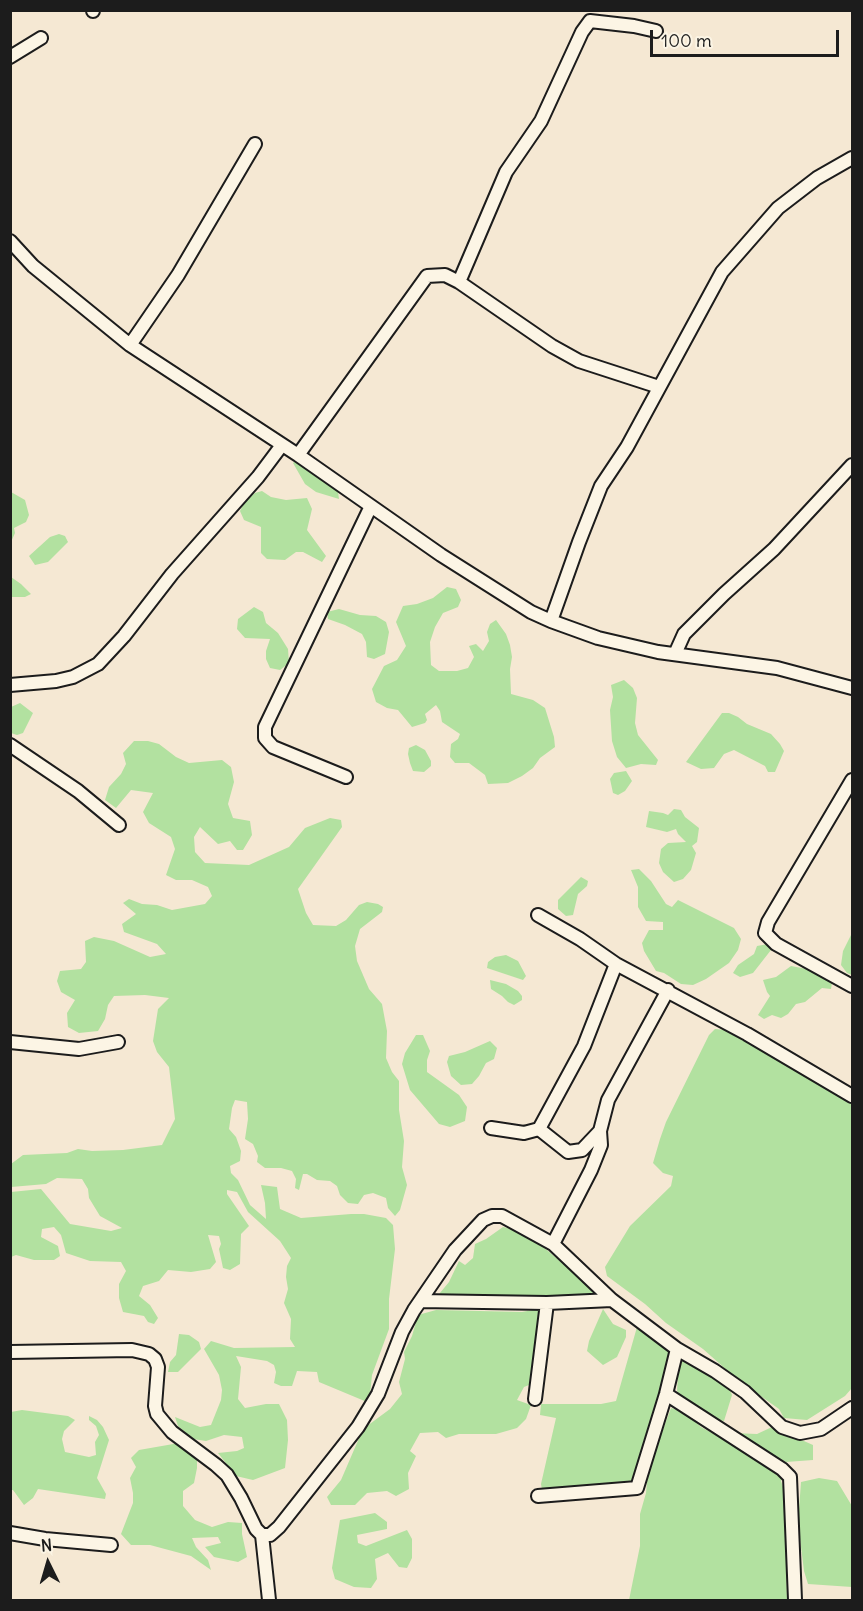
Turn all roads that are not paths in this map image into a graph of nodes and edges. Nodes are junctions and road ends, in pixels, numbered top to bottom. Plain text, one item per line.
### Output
1 (656, 31) dead end
2 (41, 39) dead end
3 (10, 57) edge
4 (255, 144) dead end
5 (852, 158) edge
6 (10, 241) edge
7 (459, 282) junction
8 (130, 345) junction
9 (659, 387) junction
10 (282, 445) junction
11 (298, 455) junction
12 (852, 465) edge
13 (372, 506) junction
14 (551, 621) junction
15 (675, 654) junction
16 (10, 685) edge
17 (852, 688) edge
18 (10, 745) edge
19 (346, 777) dead end
20 (852, 780) edge
21 (119, 825) dead end
22 (538, 915) dead end
23 (616, 964) junction
24 (852, 986) edge
25 (668, 990) junction
26 (10, 1042) edge
27 (118, 1042) dead end
28 (852, 1096) edge
29 (490, 1128) dead end
30 (539, 1129) junction
31 (600, 1131) junction
32 (552, 1244) junction
33 (612, 1300) junction
34 (420, 1301) junction
35 (547, 1303) junction
36 (677, 1349) junction
37 (10, 1352) edge
38 (666, 1394) junction
39 (535, 1399) dead end
40 (852, 1408) edge
41 (538, 1496) dead end
42 (10, 1533) edge
43 (262, 1535) junction
44 (111, 1545) dead end
45 (269, 1600) edge
46 (795, 1600) edge

1 - 7 street
2 - 3 street
4 - 8 street
5 - 9 street
6 - 8 street
7 - 9 street
7 - 11 street
8 - 10 street
9 - 14 street
10 - 11 street
10 - 16 street
11 - 13 street
12 - 15 street
13 - 14 street
13 - 19 street
14 - 15 street
15 - 17 street
18 - 21 street
20 - 24 street
22 - 23 street
23 - 25 street
23 - 30 street
25 - 28 street
25 - 31 street
26 - 27 street
29 - 30 street
30 - 31 street
31 - 32 street
32 - 33 street
32 - 34 street
33 - 35 street
33 - 36 street
34 - 35 street
34 - 43 street
35 - 39 street
36 - 38 street
36 - 40 street
37 - 43 street
38 - 41 street
38 - 46 street
42 - 44 street
43 - 45 street

